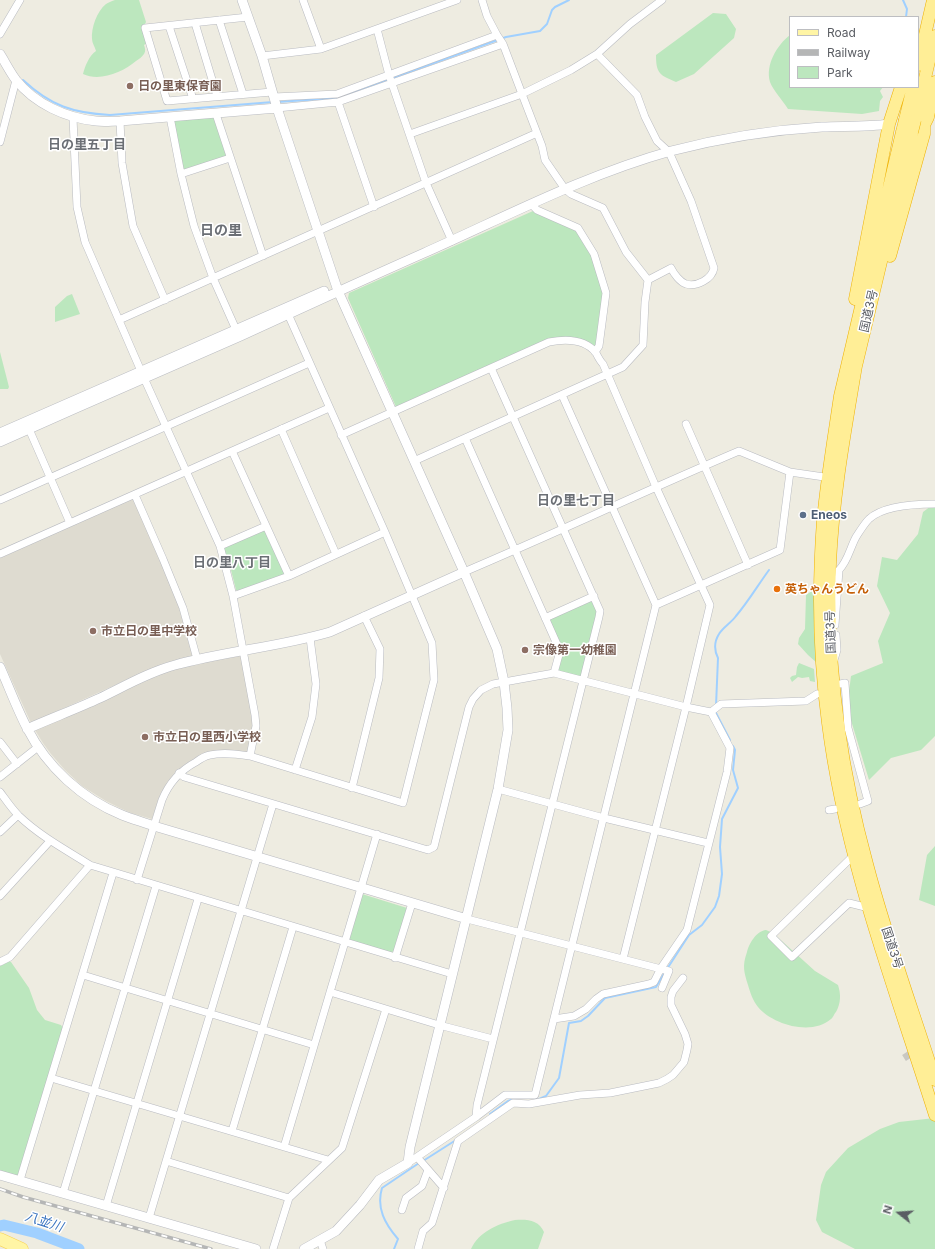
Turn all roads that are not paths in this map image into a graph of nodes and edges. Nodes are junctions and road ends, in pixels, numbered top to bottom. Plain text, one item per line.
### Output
1 (20, 0) edge
2 (242, 0) edge
3 (303, 0) edge
4 (457, 0) edge
5 (482, 0) edge
6 (662, 0) edge
7 (927, 0) edge
8 (933, 0) edge
9 (438, 3) edge
10 (248, 17) junction
11 (219, 20) junction
12 (195, 23) junction
13 (169, 26) junction
14 (919, 28) edge
15 (377, 29) junction
16 (0, 34) edge
17 (497, 35) junction
18 (935, 36) edge
19 (503, 44) junction
20 (321, 49) junction
21 (0, 54) edge
22 (597, 54) junction
23 (262, 56) junction
24 (919, 61) edge
25 (389, 75) junction
26 (16, 80) junction
27 (393, 84) junction
28 (935, 84) edge
29 (901, 88) edge
30 (913, 88) edge
31 (243, 94) junction
32 (273, 94) junction
33 (522, 94) junction
34 (217, 96) junction
35 (193, 98) junction
36 (338, 102) junction
37 (277, 108) junction
38 (216, 114) junction
39 (170, 117) junction
40 (73, 118) junction
41 (120, 121) junction
42 (889, 124) junction
43 (912, 126) junction
44 (537, 133) junction
45 (410, 134) junction
46 (0, 142) edge
47 (667, 149) junction
48 (230, 158) junction
49 (181, 174) junction
50 (426, 183) junction
51 (564, 187) junction
52 (532, 204) junction
53 (374, 207) junction
54 (319, 231) junction
55 (451, 238) junction
56 (263, 256) junction
57 (213, 278) junction
58 (648, 280) junction
59 (338, 288) junction
60 (165, 300) junction
61 (288, 314) junction
62 (119, 320) junction
63 (238, 333) junction
64 (595, 352) junction
65 (309, 363) junction
66 (852, 366) junction
67 (491, 368) junction
68 (607, 374) junction
69 (142, 375) junction
70 (562, 395) junction
71 (329, 408) junction
72 (393, 412) junction
73 (513, 416) junction
74 (686, 424) dead end
75 (166, 427) junction
76 (29, 429) junction
77 (281, 429) junction
78 (0, 434) edge
79 (341, 434) junction
80 (465, 438) junction
81 (0, 442) edge
82 (232, 451) junction
83 (414, 461) junction
84 (704, 466) junction
85 (186, 471) junction
86 (790, 472) junction
87 (833, 477) junction
88 (50, 478) junction
89 (656, 487) junction
90 (135, 494) junction
91 (0, 500) edge
92 (935, 504) edge
93 (612, 507) junction
94 (70, 523) junction
95 (266, 526) junction
96 (563, 528) junction
97 (385, 532) junction
98 (220, 546) junction
99 (515, 551) junction
100 (0, 554) edge
101 (336, 554) junction
102 (748, 564) junction
103 (464, 572) junction
104 (289, 576) junction
105 (701, 586) junction
106 (412, 595) junction
107 (233, 596) junction
108 (594, 596) junction
109 (656, 605) junction
110 (364, 616) junction
111 (545, 618) junction
112 (310, 638) junction
113 (244, 651) junction
114 (197, 659) junction
115 (832, 664) junction
116 (0, 667) edge
117 (554, 673) junction
118 (582, 681) junction
119 (504, 682) junction
120 (840, 684) dead end
121 (634, 694) junction
122 (817, 694) dead end
123 (686, 707) junction
124 (711, 712) junction
125 (27, 728) junction
126 (0, 742) edge
127 (38, 746) junction
128 (250, 756) junction
129 (17, 764) junction
130 (295, 770) junction
131 (179, 773) junction
132 (0, 777) edge
133 (352, 788) junction
134 (498, 789) junction
135 (0, 792) edge
136 (273, 804) junction
137 (552, 804) junction
138 (860, 804) dead end
139 (18, 815) junction
140 (604, 818) junction
141 (154, 826) junction
142 (655, 830) junction
143 (0, 832) edge
144 (377, 834) junction
145 (50, 841) junction
146 (708, 844) junction
147 (854, 855) junction
148 (257, 857) junction
149 (90, 865) junction
150 (113, 873) junction
151 (137, 880) junction
152 (156, 886) junction
153 (361, 888) junction
154 (0, 896) edge
155 (198, 899) junction
156 (412, 903) junction
157 (869, 908) junction
158 (241, 911) junction
159 (467, 919) junction
160 (293, 926) junction
161 (520, 933) junction
162 (345, 942) junction
163 (571, 946) junction
164 (395, 958) junction
165 (623, 959) junction
166 (0, 962) edge
167 (661, 968) junction
168 (452, 974) junction
169 (83, 975) junction
170 (683, 978) dead end
171 (125, 988) junction
172 (662, 988) dead end
173 (330, 992) junction
174 (168, 1001) junction
175 (386, 1009) junction
176 (210, 1014) junction
177 (554, 1019) junction
178 (440, 1025) junction
179 (262, 1029) junction
180 (493, 1039) junction
181 (314, 1044) junction
182 (51, 1078) junction
183 (935, 1080) edge
184 (94, 1090) junction
185 (532, 1095) junction
186 (137, 1103) junction
187 (533, 1103) junction
188 (935, 1115) edge
189 (179, 1116) junction
190 (476, 1117) junction
191 (232, 1131) junction
192 (284, 1147) junction
193 (417, 1157) junction
194 (328, 1160) junction
195 (166, 1161) junction
196 (408, 1163) junction
197 (428, 1170) junction
198 (0, 1175) edge
199 (20, 1180) junction
200 (444, 1188) junction
201 (63, 1193) junction
202 (289, 1198) junction
203 (106, 1206) junction
204 (402, 1210) dead end
205 (149, 1218) junction
206 (0, 1239) edge
207 (321, 1245) edge
208 (22, 1249) edge
209 (256, 1249) edge
210 (273, 1249) edge
211 (304, 1249) edge
212 (418, 1249) edge

1 - 16 street
2 - 10 street
3 - 20 street
4 - 9 street
5 - 17 street
6 - 22 street
7 - 14 highway
8 - 24 highway
9 - 15 street
10 - 11 street
10 - 23 street
11 - 12 street
11 - 31 street
12 - 13 street
12 - 34 street
13 - 35 street
13 - 35 street
15 - 20 street
15 - 25 street
17 - 19 street
17 - 25 street
18 - 43 highway, 国道3号
19 - 27 street
19 - 33 street
20 - 23 street
21 - 26 street
22 - 33 street
22 - 47 street
23 - 32 street
25 - 27 street
25 - 32 street
26 - 40 street
26 - 46 street
27 - 36 street
27 - 45 street
28 - 43 highway
29 - 42 highway
30 - 43 highway, 国道3号
31 - 32 street
31 - 34 street
32 - 37 street
33 - 44 street
33 - 45 street
34 - 35 street
36 - 37 street
36 - 53 street
37 - 38 street
37 - 54 street
38 - 39 street
38 - 48 street
39 - 41 street
39 - 49 street
40 - 41 street
40 - 62 street
41 - 60 street
42 - 43 highway
42 - 47 street
42 - 66 highway
43 - 66 highway, 国道3号
43 - 66 highway
44 - 50 street
44 - 51 street
45 - 50 street
47 - 51 street
47 - 58 street
48 - 49 street
48 - 56 street
49 - 57 street
50 - 53 street
50 - 55 street
51 - 52 street
51 - 55 street
51 - 58 street
52 - 55 street
52 - 64 street
53 - 54 street
54 - 56 street
54 - 59 street
55 - 59 street
56 - 57 street
57 - 60 street
57 - 63 street
58 - 68 street
59 - 61 street
59 - 63 street
59 - 72 street
60 - 62 street
61 - 63 street
61 - 65 street
62 - 69 street
63 - 69 street
64 - 67 street
64 - 68 street
65 - 71 street
65 - 75 street
66 - 87 highway, 国道3号
67 - 72 street
67 - 73 street
68 - 70 street
68 - 89 street
69 - 75 street
69 - 76 street
69 - 78 street
70 - 73 street
70 - 93 street
71 - 77 street
71 - 79 street
72 - 79 street
72 - 83 street
73 - 80 street
73 - 96 street
74 - 84 street
75 - 85 street
75 - 88 street
76 - 81 street
76 - 88 street
77 - 82 street
77 - 101 street
79 - 97 street
80 - 83 street
80 - 99 street
82 - 85 street
82 - 95 street
83 - 103 street
84 - 86 street
84 - 89 street
84 - 102 street
85 - 90 street
85 - 98 street
86 - 87 street
86 - 102 street
87 - 115 highway, 国道3号
87 - 147 highway, 国道3号
88 - 91 street
88 - 94 street
89 - 93 street
89 - 105 street
90 - 94 street
90 - 114 street
92 - 115 street
93 - 96 street
93 - 109 street
94 - 100 street
95 - 98 street
95 - 104 street
96 - 99 street
96 - 108 street
97 - 101 street
97 - 106 street
98 - 107 street
99 - 103 street
99 - 111 street
101 - 104 street
102 - 105 street
103 - 106 street
103 - 119 street
104 - 107 street
105 - 109 street
105 - 123 street
106 - 110 street
106 - 133 street
107 - 113 street
108 - 111 street
108 - 118 street
109 - 121 street
110 - 112 street
110 - 133 street
111 - 117 street
112 - 113 street
112 - 130 street
113 - 114 street
113 - 128 street
114 - 125 street
115 - 183 highway, 国道3号
116 - 125 street
117 - 118 street
117 - 119 street
118 - 121 street
118 - 137 street
119 - 134 street
119 - 144 street
120 - 138 street
121 - 123 street
121 - 140 street
122 - 124 street
123 - 124 street
123 - 142 street
124 - 146 street
125 - 127 street
126 - 129 street
127 - 129 street
127 - 141 street
128 - 130 street
128 - 131 street
129 - 132 street
130 - 133 street
131 - 136 street
131 - 141 street
134 - 137 street
134 - 159 street
135 - 139 street
136 - 144 street
136 - 148 street
137 - 140 street
137 - 161 street
139 - 143 street
139 - 145 street
140 - 142 street
140 - 163 street
141 - 148 street
141 - 151 street
142 - 146 street
142 - 165 street
144 - 153 street
145 - 149 street
145 - 154 street
146 - 167 street
147 - 157 highway, 国道3号
147 - 157 street
148 - 153 street
148 - 158 street
149 - 150 street
149 - 166 street
150 - 151 street
150 - 169 street
151 - 152 street
152 - 155 street
152 - 171 street
153 - 156 street
153 - 162 street
155 - 158 street
155 - 174 street
156 - 159 street
156 - 164 street
157 - 188 highway, 国道3号
158 - 160 street
158 - 176 street
159 - 161 street
159 - 168 street
160 - 162 street
160 - 179 street
161 - 163 street
161 - 180 street
162 - 164 street
162 - 173 street
163 - 165 street
163 - 177 street
164 - 168 street
165 - 167 street
167 - 172 street
167 - 177 street
168 - 178 street
169 - 171 street
169 - 182 street
170 - 187 street
171 - 174 street
171 - 184 street
173 - 175 street
173 - 181 street
174 - 176 street
174 - 186 street
175 - 178 street
175 - 194 street
176 - 179 street
176 - 189 street
177 - 185 street
178 - 180 street
178 - 196 street
179 - 181 street
179 - 191 street
180 - 190 street
181 - 192 street
182 - 184 street
182 - 199 street
184 - 186 street
184 - 201 street
185 - 187 street
185 - 190 street
186 - 189 street
186 - 203 street
187 - 200 street
189 - 191 street
189 - 195 street
190 - 193 street
191 - 192 street
192 - 194 street
193 - 196 street
193 - 197 street
194 - 202 street
195 - 202 street
195 - 205 street
196 - 207 street
197 - 200 street
197 - 204 street
198 - 199 street
199 - 201 street
200 - 212 street
201 - 203 street
202 - 210 street
203 - 205 street
205 - 209 street
206 - 208 main road
207 - 211 street

